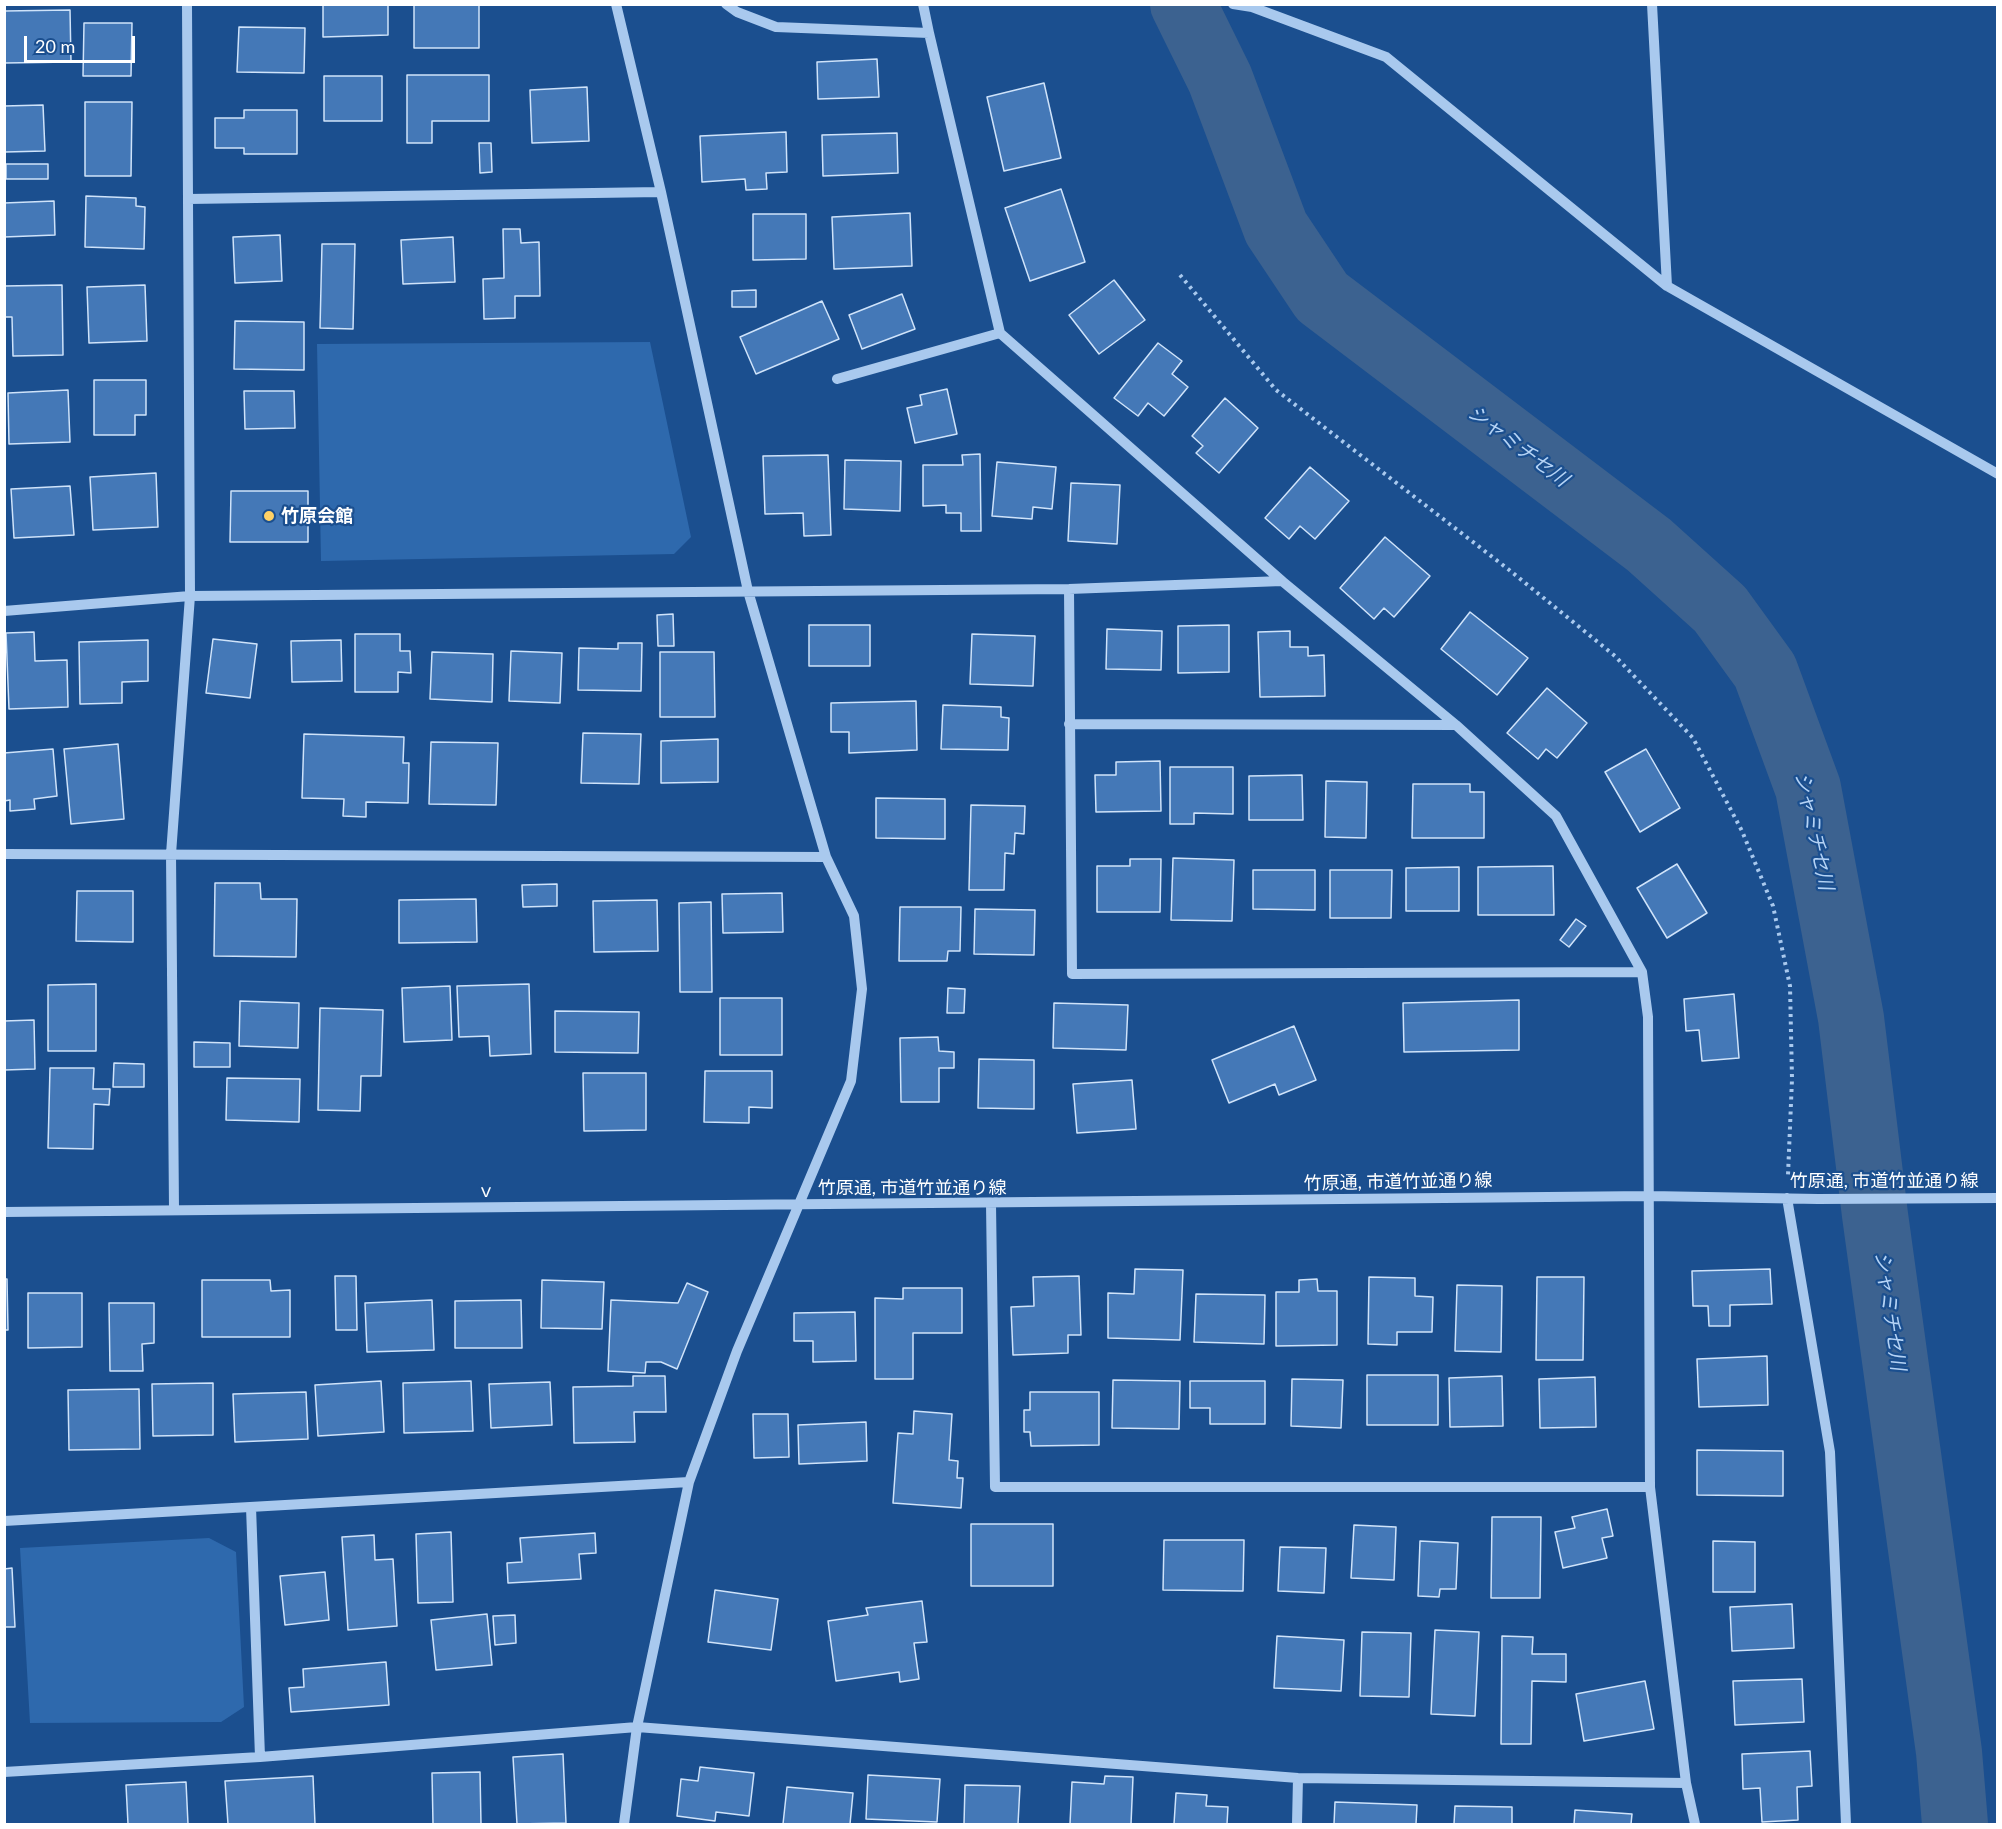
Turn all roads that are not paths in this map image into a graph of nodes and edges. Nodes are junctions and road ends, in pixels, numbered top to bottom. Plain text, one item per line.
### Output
1 (187, 4) edge
2 (616, 4) edge
3 (726, 4) edge
4 (922, 4) edge
5 (1233, 4) edge
6 (1652, 4) edge
7 (929, 33) junction
8 (661, 192) junction
9 (188, 199) junction
10 (1667, 286) junction
11 (1000, 333) junction
12 (837, 379) dead end
13 (1998, 474) edge
14 (1282, 581) junction
15 (1069, 589) junction
16 (748, 591) junction
17 (190, 596) junction
18 (4, 611) edge
19 (1069, 724) junction
20 (1456, 725) junction
21 (4, 854) edge
22 (171, 855) junction
23 (826, 857) junction
24 (1642, 972) junction
25 (1650, 1196) junction
26 (1787, 1198) junction
27 (1998, 1198) edge
28 (991, 1204) junction
29 (798, 1205) junction
30 (174, 1209) junction
31 (4, 1212) edge
32 (689, 1482) junction
33 (1650, 1487) junction
34 (251, 1507) junction
35 (4, 1521) edge
36 (637, 1727) junction
37 (260, 1757) junction
38 (4, 1772) edge
39 (1298, 1778) junction
40 (1686, 1783) junction
41 (624, 1824) edge
42 (1297, 1824) edge
43 (1695, 1824) edge
44 (1846, 1824) edge

1 - 9 street
2 - 8 street
3 - 7 street
4 - 7 street
5 - 10 street
6 - 10 street
7 - 11 street
8 - 9 street
8 - 16 street
9 - 17 street
10 - 13 street
11 - 12 street
11 - 14 street
14 - 15 street
14 - 20 street
15 - 16 street
15 - 19 street
16 - 17 street
16 - 23 street
17 - 18 street
17 - 22 street
19 - 20 street
19 - 24 street
20 - 24 street
21 - 22 street
22 - 23 street
22 - 30 street
23 - 29 street
24 - 25 street
25 - 26 street, 竹原通, 市道竹並通り線
25 - 28 street, 竹原通, 市道竹並通り線
25 - 33 street
26 - 27 street, 竹原通, 市道竹並通り線
26 - 44 street
28 - 29 street, 竹原通, 市道竹並通り線
28 - 33 street
29 - 30 street, ｖ
29 - 32 street
30 - 31 street
32 - 34 street
32 - 36 street
33 - 40 street
34 - 35 street
34 - 37 street
36 - 37 street
36 - 39 street
36 - 41 street
37 - 38 street
39 - 40 street
39 - 42 street
40 - 43 street

